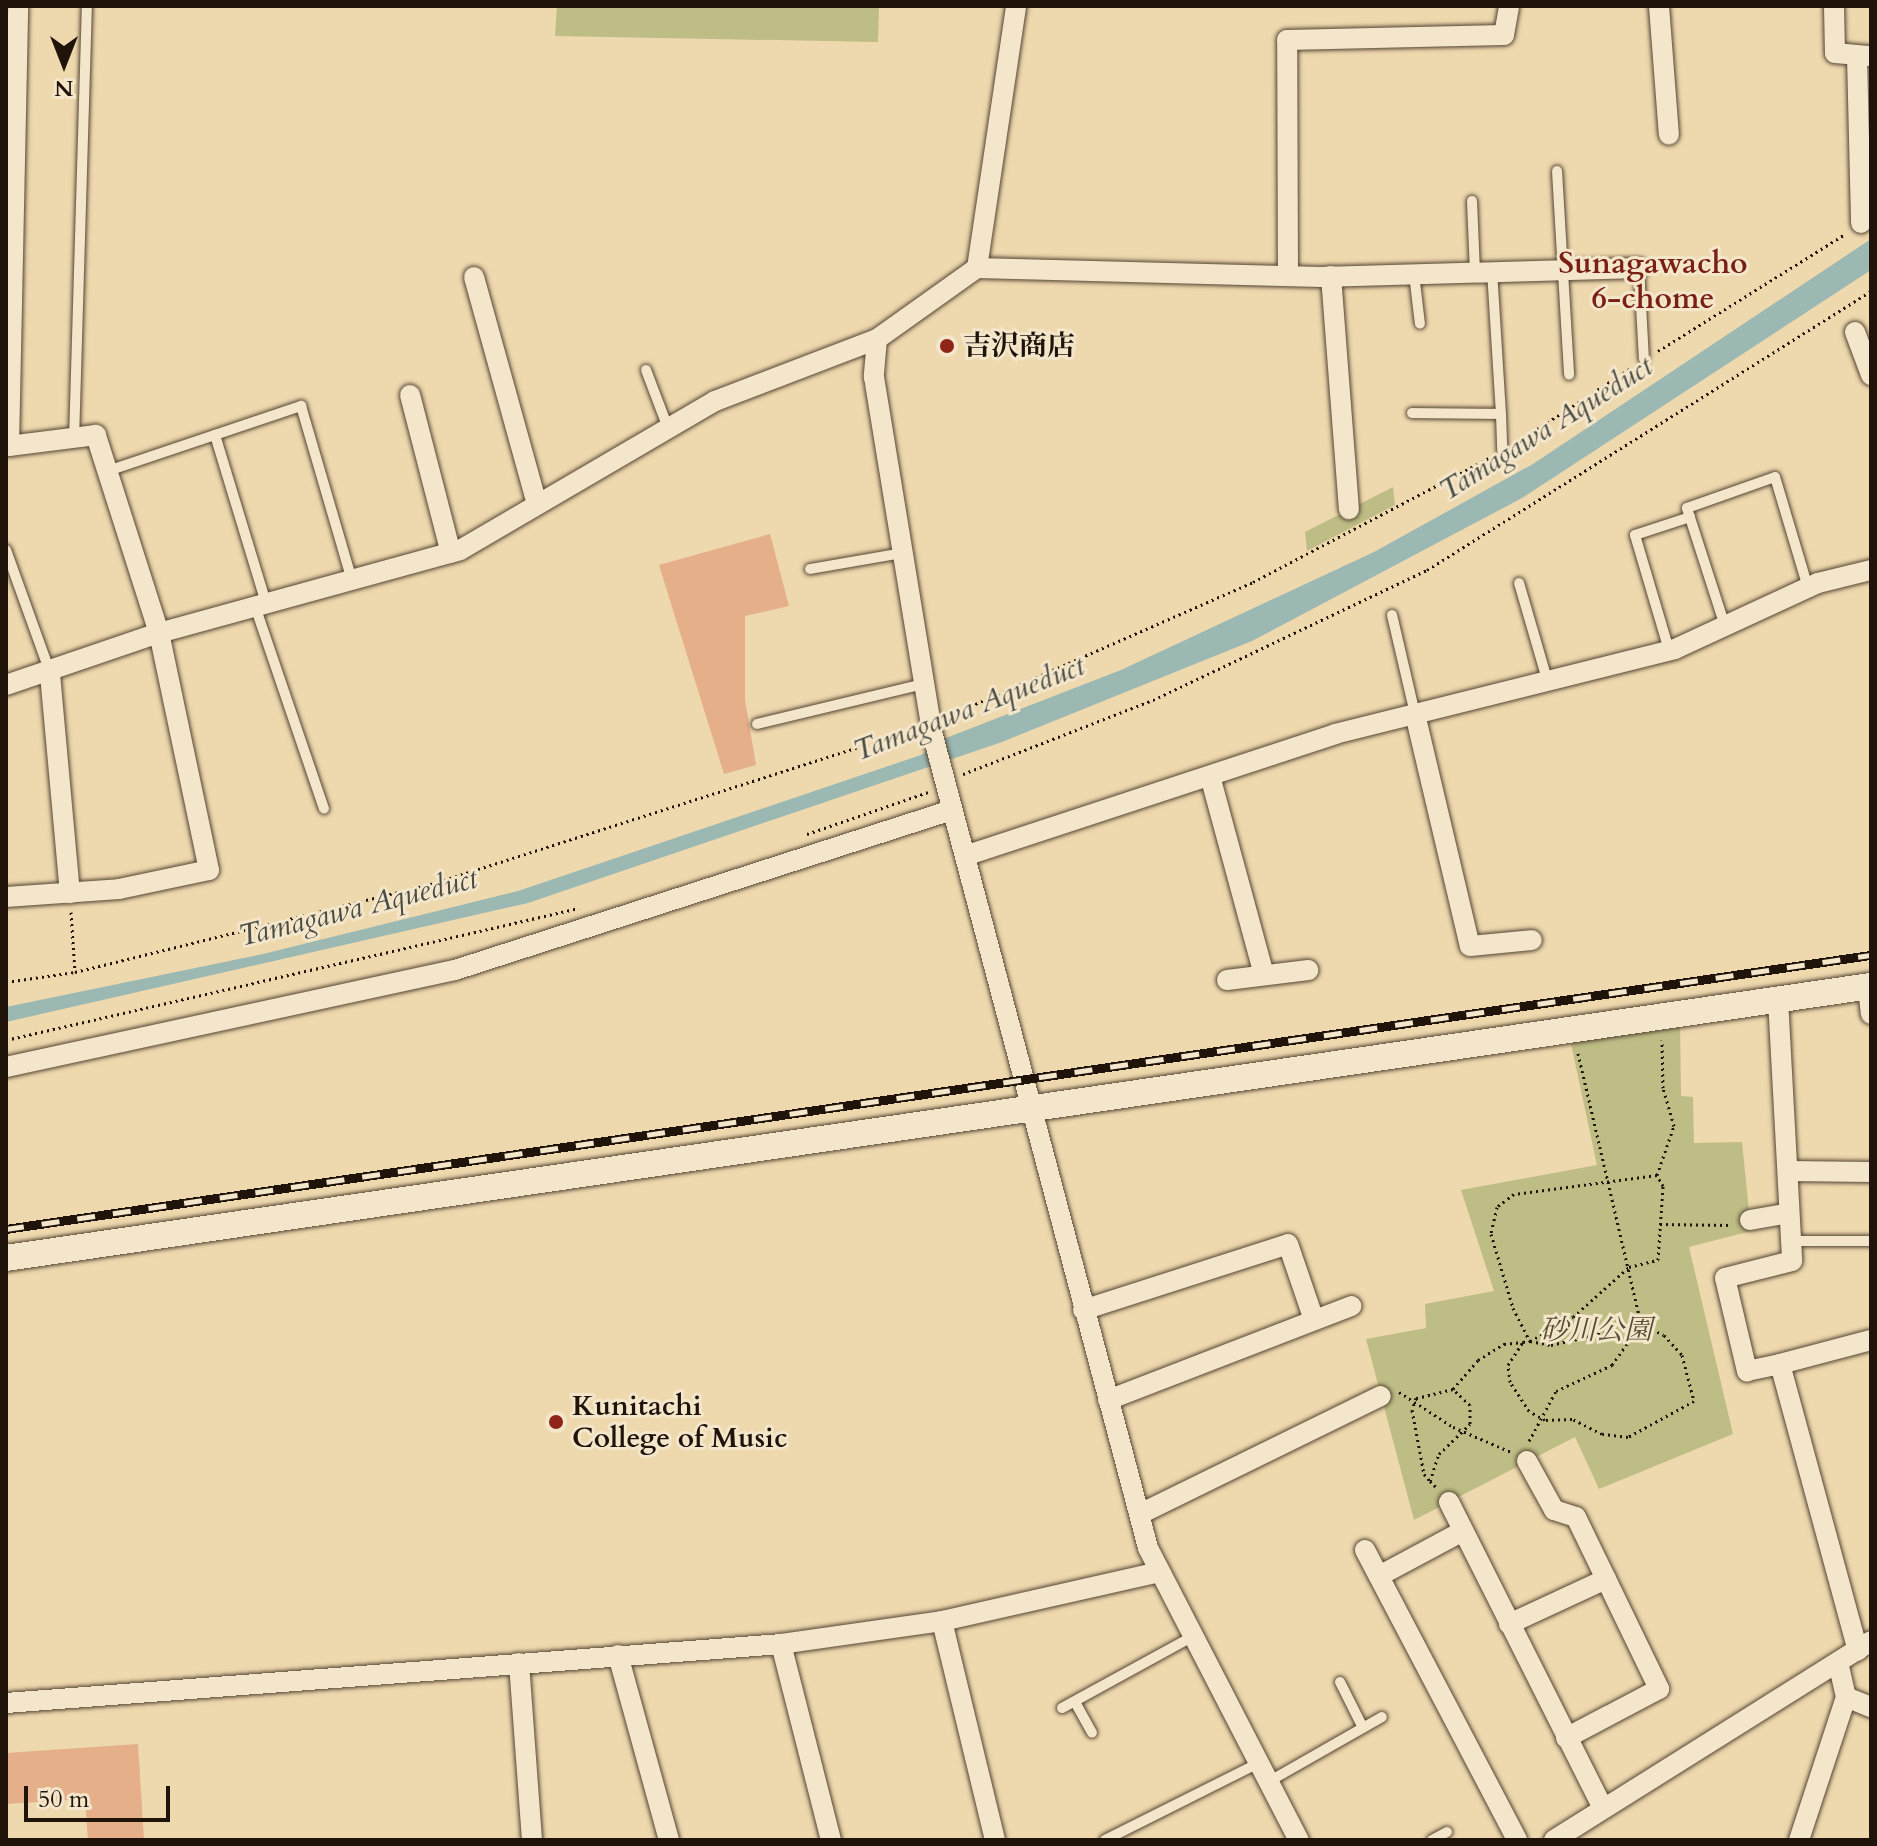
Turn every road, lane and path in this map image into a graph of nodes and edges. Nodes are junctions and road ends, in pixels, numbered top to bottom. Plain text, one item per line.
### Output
1 (18, 6) edge
2 (87, 6) edge
3 (1016, 6) edge
4 (1509, 6) edge
5 (1659, 6) edge
6 (1834, 6) edge
7 (12, 40) edge
8 (1864, 56) edge
9 (1669, 135) dead end
10 (1557, 171) dead end
11 (1472, 201) dead end
12 (1861, 223) dead end
13 (1839, 238) dead end
14 (977, 268) junction
15 (1639, 268) joint
16 (1563, 270) junction
17 (1483, 273) junction
18 (1414, 274) junction
19 (1288, 276) junction
20 (1331, 276) junction
21 (474, 277) dead end
22 (1871, 291) edge
23 (1420, 324) dead end
24 (1855, 332) dead end
25 (877, 339) junction
26 (1644, 359) junction
27 (646, 370) dead end
28 (1569, 375) dead end
29 (1871, 375) edge
30 (410, 395) dead end
31 (1412, 413) dead end
32 (1501, 414) junction
33 (668, 428) junction
34 (215, 435) junction
35 (74, 442) junction
36 (8, 446) edge
37 (1502, 451) junction
38 (108, 471) junction
39 (537, 504) junction
40 (1349, 509) dead end
41 (1690, 517) junction
42 (6, 550) edge
43 (451, 553) junction
44 (903, 553) junction
45 (810, 569) dead end
46 (1871, 570) edge
47 (352, 580) junction
48 (1519, 583) dead end
49 (1808, 588) junction
50 (260, 604) junction
51 (1392, 615) dead end
52 (1725, 626) junction
53 (159, 633) junction
54 (1669, 650) junction
55 (50, 674) junction
56 (1548, 683) junction
57 (923, 684) junction
58 (6, 685) edge
59 (1415, 714) junction
60 (757, 724) dead end
61 (931, 728) junction
62 (944, 775) junction
63 (1210, 776) junction
64 (324, 809) dead end
65 (952, 810) junction
66 (794, 839) dead end
67 (965, 856) junction
68 (70, 893) junction
69 (6, 897) edge
70 (584, 906) dead end
71 (1532, 940) dead end
72 (1308, 970) dead end
73 (75, 972) junction
74 (1264, 975) junction
75 (1227, 980) dead end
76 (6, 982) edge
77 (1869, 986) edge
78 (1778, 999) junction
79 (1871, 1014) edge
80 (1659, 1017) junction
81 (1572, 1029) junction
82 (6, 1040) edge
83 (6, 1067) edge
84 (1031, 1108) junction
85 (1788, 1171) junction
86 (1871, 1172) edge
87 (1657, 1175) junction
88 (1611, 1178) junction
89 (1788, 1213) junction
90 (1750, 1220) joint
91 (1660, 1224) junction
92 (1790, 1241) junction
93 (1871, 1241) edge
94 (6, 1258) edge
95 (1629, 1267) junction
96 (1351, 1306) dead end
97 (1083, 1310) junction
98 (1314, 1320) junction
99 (1641, 1324) junction
100 (1871, 1340) edge
101 (1530, 1341) junction
102 (1523, 1342) junction
103 (1780, 1364) junction
104 (1453, 1389) junction
105 (1381, 1396) joint
106 (1416, 1398) junction
107 (1108, 1400) junction
108 (1539, 1418) junction
109 (1466, 1432) junction
110 (1527, 1461) junction
111 (1430, 1481) junction
112 (1449, 1502) joint
113 (1140, 1514) junction
114 (1463, 1531) junction
115 (1365, 1550) dead end
116 (1155, 1573) junction
117 (1379, 1576) junction
118 (1606, 1579) junction
119 (942, 1621) junction
120 (1509, 1624) junction
121 (1190, 1638) junction
122 (781, 1644) junction
123 (1865, 1646) edge
124 (618, 1655) junction
125 (519, 1663) junction
126 (1839, 1666) junction
127 (1340, 1682) dead end
128 (1846, 1697) junction
129 (1075, 1702) junction
130 (6, 1703) edge
131 (1871, 1707) edge
132 (1062, 1708) dead end
133 (1382, 1717) dead end
134 (1363, 1728) junction
135 (1092, 1733) dead end
136 (1566, 1738) junction
137 (1257, 1764) junction
138 (1268, 1782) junction
139 (1603, 1808) junction
140 (1447, 1832) dead end
141 (532, 1840) edge
142 (669, 1840) edge
143 (831, 1840) edge
144 (995, 1840) edge
145 (1105, 1840) edge
146 (1299, 1840) edge
147 (1432, 1840) edge
148 (1517, 1840) edge
149 (1554, 1840) edge
150 (1799, 1840) edge

1 - 7 street
2 - 35 lane
3 - 14 street
4 - 19 street
5 - 9 street
6 - 8 street
7 - 36 street
8 - 12 street
10 - 16 lane
11 - 17 lane
13 - 26 path
14 - 19 street
14 - 25 street
15 - 16 street
15 - 26 lane
16 - 17 street
16 - 28 lane
17 - 18 street
17 - 32 lane
18 - 20 street
18 - 23 lane
19 - 20 street
20 - 40 street
21 - 39 street
22 - 62 path
24 - 29 street
25 - 33 street
25 - 44 street
26 - 37 path
27 - 33 lane
30 - 43 street
31 - 32 lane
32 - 37 lane
33 - 39 street
34 - 38 lane
34 - 47 lane
34 - 50 lane
35 - 36 street
35 - 38 street
37 - 61 path
38 - 53 street
39 - 43 street
41 - 49 lane
41 - 52 lane
41 - 54 lane
42 - 55 lane
43 - 47 street
44 - 45 lane
44 - 57 street
46 - 49 street
47 - 50 street
48 - 56 lane
49 - 52 street
50 - 53 street
50 - 64 lane
51 - 59 lane
52 - 54 street
53 - 55 street
53 - 68 street
54 - 56 street
55 - 58 street
55 - 68 street
56 - 59 street
57 - 60 lane
57 - 61 street
59 - 63 street
59 - 71 street
61 - 62 street
61 - 73 path
62 - 65 street
62 - 66 path
63 - 67 street
63 - 74 street
65 - 67 street
65 - 83 street
67 - 84 street
68 - 69 street
68 - 73 path
70 - 82 path
72 - 74 street
73 - 76 path
74 - 75 street
77 - 78 street
77 - 79 street
78 - 80 street
78 - 85 street
80 - 81 street
80 - 87 path
81 - 84 street
81 - 88 path
84 - 94 street
84 - 97 street
85 - 86 street
85 - 89 street
87 - 88 path
87 - 91 path
88 - 95 path
88 - 101 path
89 - 90 street
89 - 92 street
90 - 91 path
91 - 95 path
92 - 93 lane
92 - 103 street
95 - 99 path
95 - 101 path
96 - 98 street
97 - 98 street
97 - 107 street
98 - 107 street
99 - 101 path
99 - 108 path
99 - 108 path
100 - 103 street
101 - 102 path
102 - 104 path
102 - 108 path
103 - 123 street
104 - 106 path
104 - 109 path
105 - 106 path
105 - 113 street
106 - 109 path
106 - 111 path
107 - 113 street
108 - 110 path
109 - 110 path
109 - 111 path
110 - 118 street
111 - 112 path
112 - 114 street
113 - 116 street
114 - 117 street
114 - 120 street
115 - 117 street
116 - 119 street
116 - 121 street
117 - 148 street
118 - 120 street
118 - 136 street
119 - 122 street
119 - 144 street
120 - 136 street
121 - 129 lane
121 - 137 street
122 - 124 street
122 - 143 street
123 - 126 street
124 - 125 street
124 - 142 street
125 - 130 street
125 - 141 street
126 - 128 street
126 - 139 street
127 - 134 lane
128 - 131 street
128 - 150 street
129 - 132 lane
129 - 135 lane
133 - 134 lane
134 - 138 lane
136 - 139 street
137 - 138 street
137 - 145 lane
138 - 146 street
139 - 149 street
140 - 147 lane

